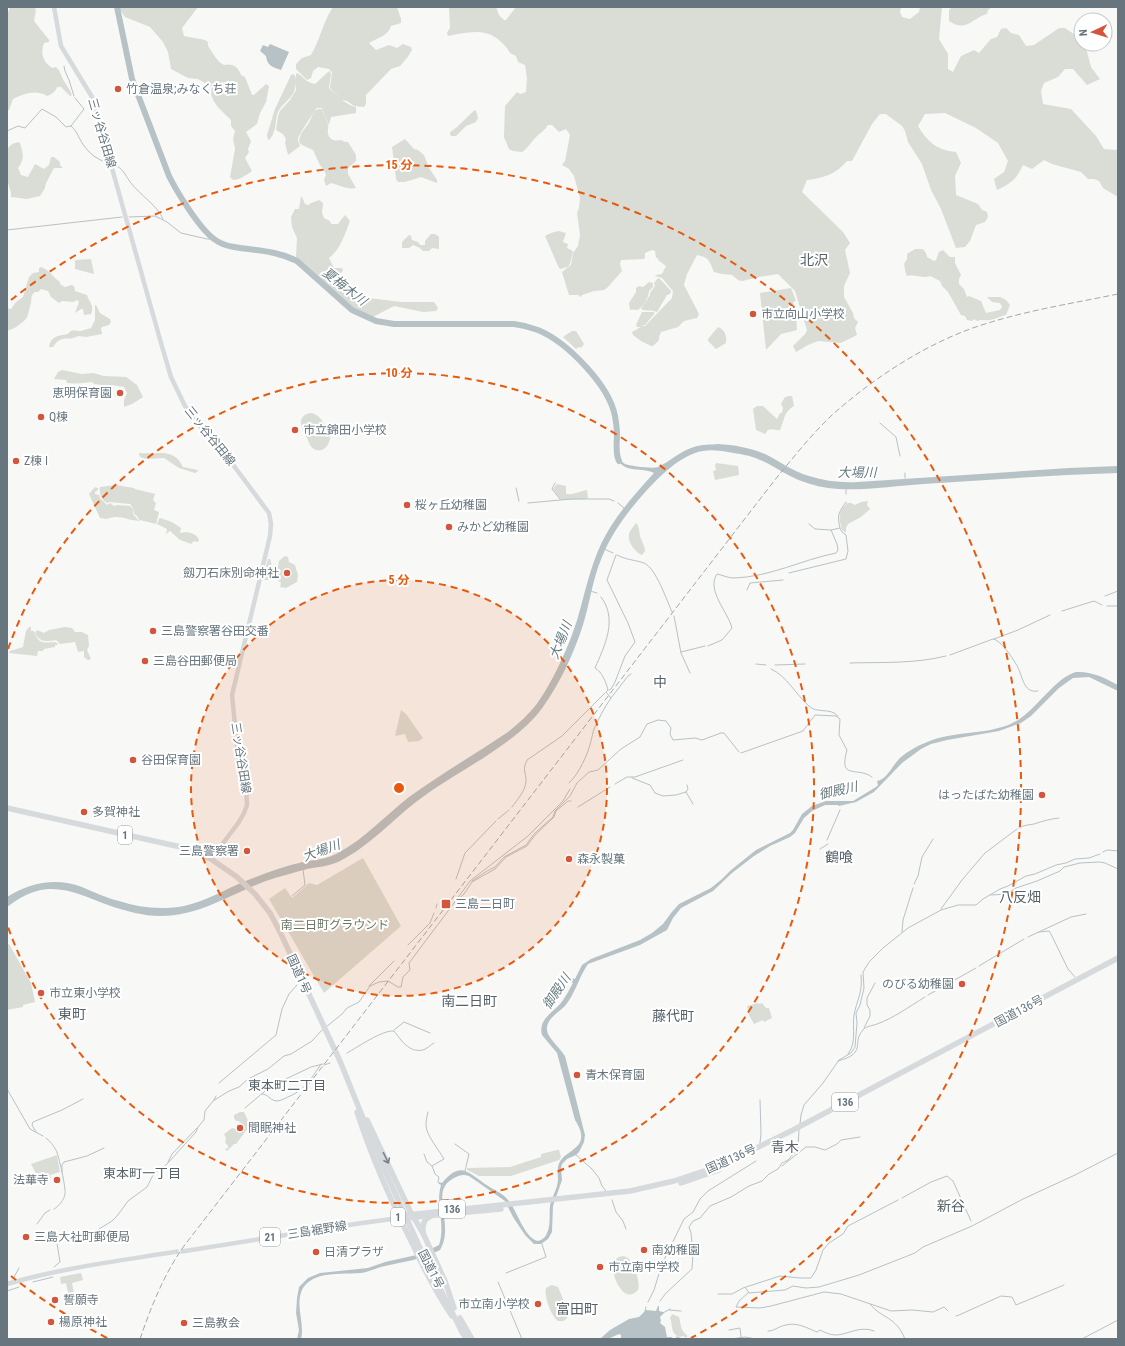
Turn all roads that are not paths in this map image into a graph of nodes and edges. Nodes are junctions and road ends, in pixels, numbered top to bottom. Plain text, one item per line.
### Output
1 (54, 7) edge
2 (7, 808) edge
3 (211, 859) junction
4 (1118, 958) edge
5 (1118, 962) edge
6 (353, 1092) junction
7 (360, 1112) junction
8 (553, 1201) junction
9 (509, 1206) junction
10 (412, 1215) junction
11 (433, 1215) junction
12 (399, 1217) junction
13 (423, 1233) junction
14 (185, 1251) tunnel mouth
15 (174, 1252) tunnel mouth
16 (7, 1284) edge
17 (447, 1300) junction
18 (456, 1312) junction
19 (462, 1332) junction
20 (466, 1339) edge
21 (472, 1339) edge

1 - 3 main road, 三ッ谷谷田線
2 - 3 highway, 国道1号 / 1
3 - 6 highway, 国道1号 / 1
4 - 8 highway, 国道136号 / 136
5 - 8 highway, 国道136号 / 136
6 - 7 highway, 国道1号 / 1
6 - 12 highway, 1
7 -> 10 highway, 1
7 - 17 highway, 国道1号 / 1
8 - 9 highway, 国道136号 / 136
9 - 10 highway, 国道136号 / 136
9 - 11 highway, 国道136号 / 136
10 - 11 highway, 国道136号 / 136
10 - 12 highway, 国道136号 / 136
10 - 13 highway, 1
11 - 13 highway, 1
12 - 14 main road, 三島裾野線 / 21
12 - 19 highway, 1
13 - 18 highway, 1
15 - 16 main road
17 - 18 highway, 国道1号 / 1
17 - 19 highway, 国道1号 / 1
18 - 21 highway, 国道1号 / 1
19 - 20 highway, 1

